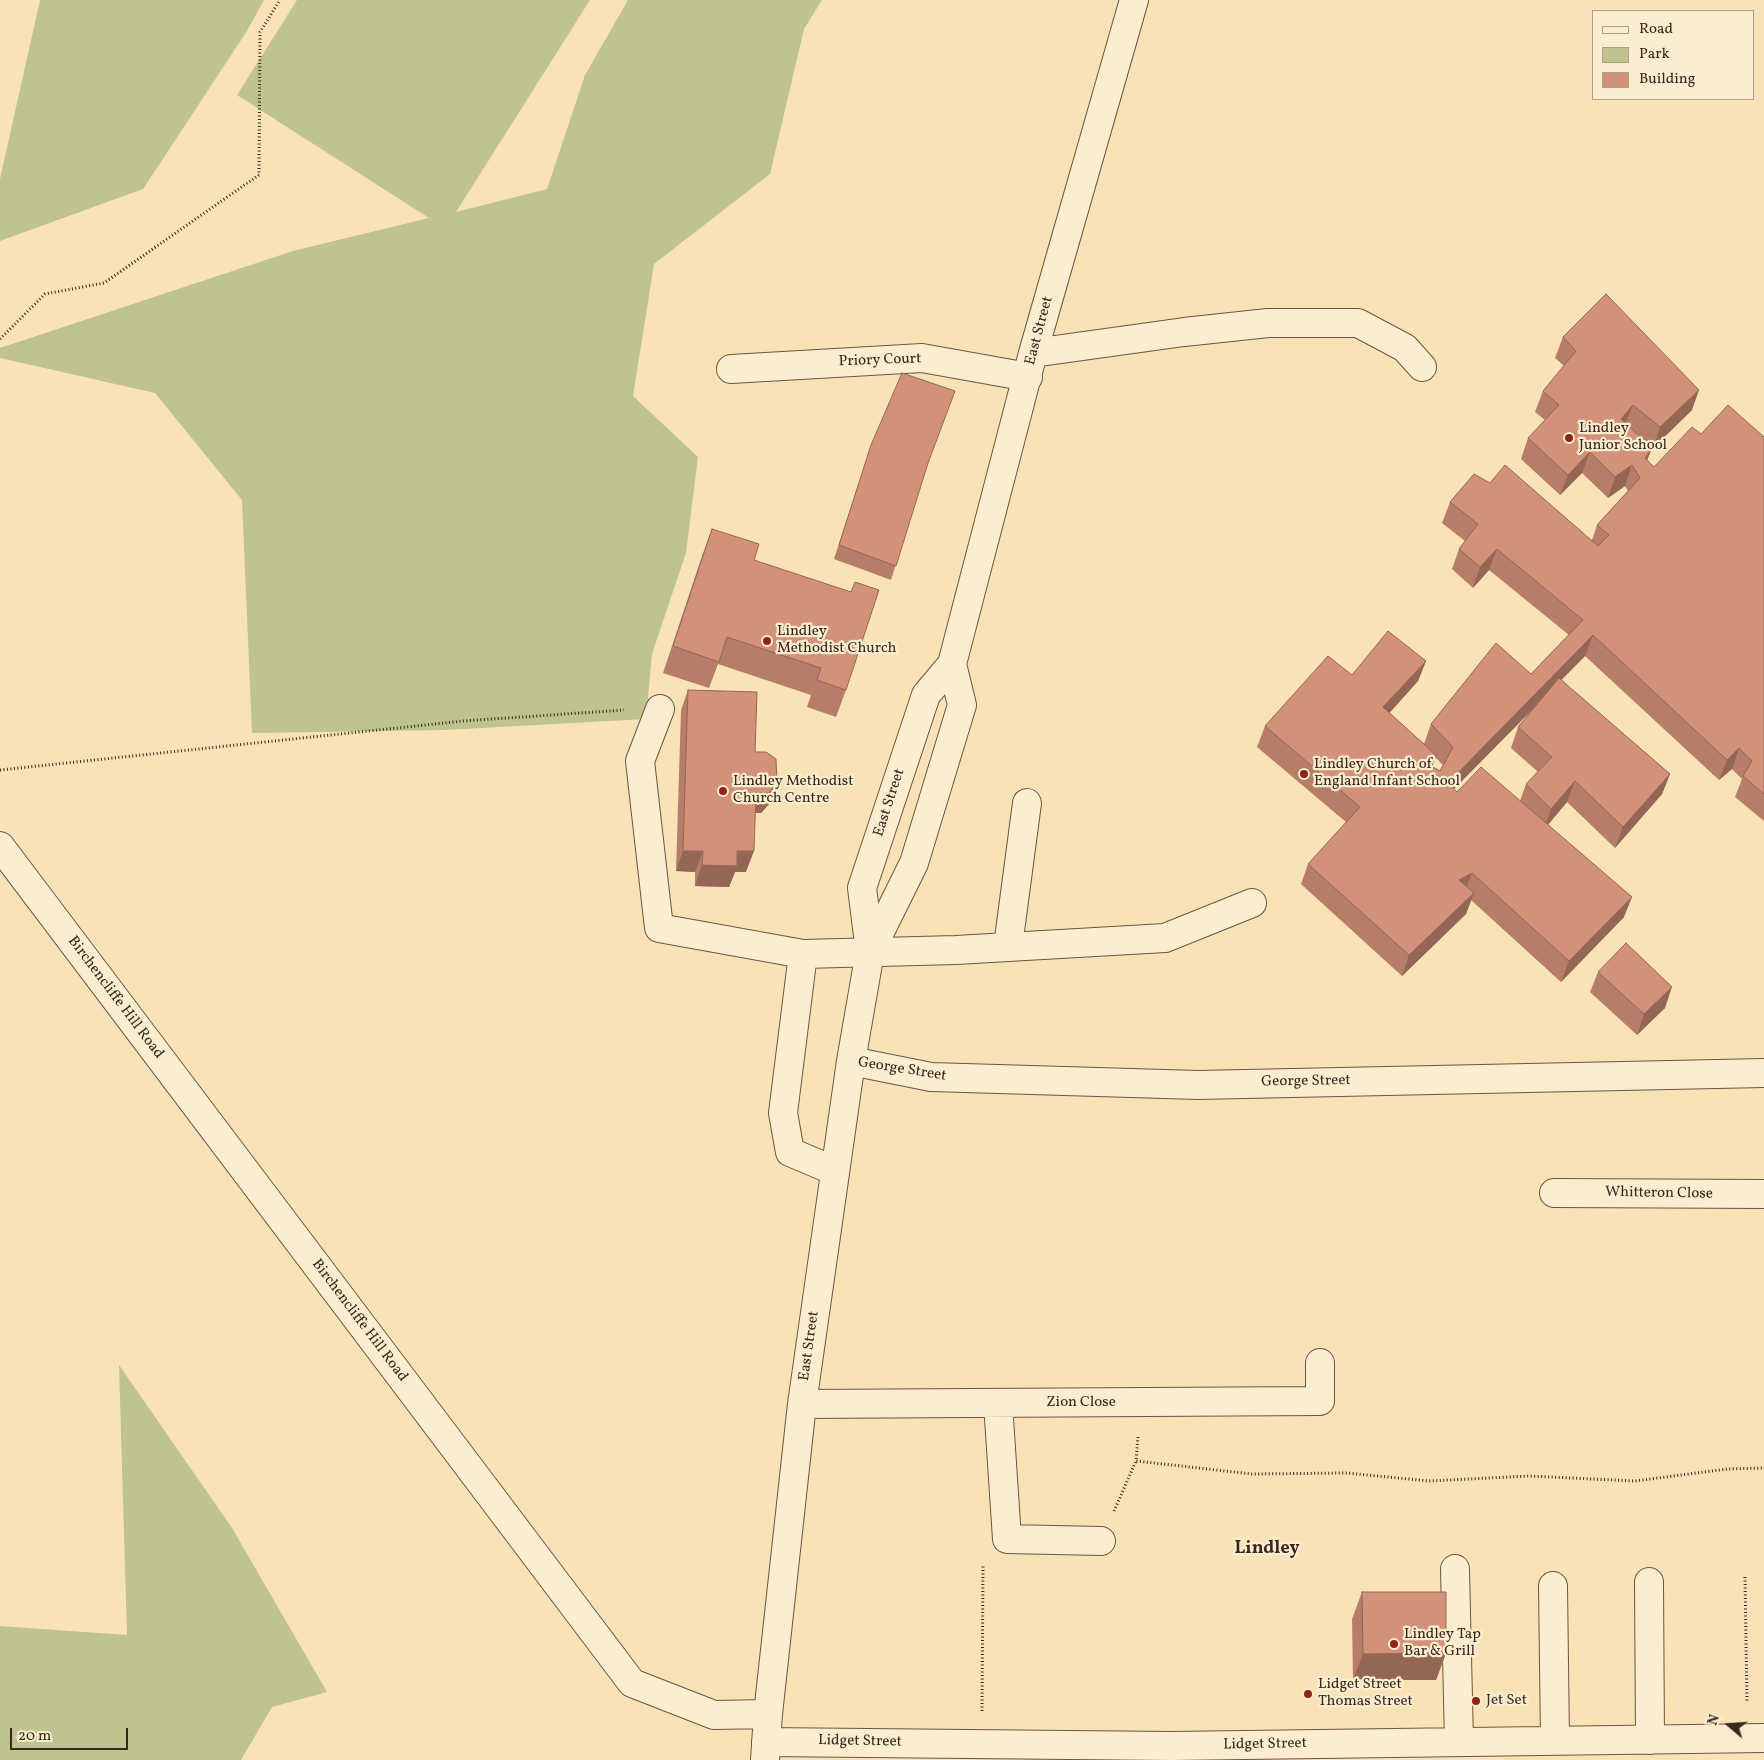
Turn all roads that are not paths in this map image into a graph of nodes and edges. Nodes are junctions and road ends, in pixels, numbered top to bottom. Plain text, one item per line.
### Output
1 (1134, 0) edge
2 (1031, 365) junction
3 (1422, 367) dead end
4 (731, 369) dead end
5 (952, 664) junction
6 (660, 708) road end
7 (1027, 803) dead end
8 (0, 846) edge
9 (1252, 903) dead end
10 (1008, 946) junction
11 (870, 952) junction
12 (803, 954) junction
13 (850, 1062) junction
14 (1764, 1073) edge
15 (835, 1171) junction
16 (1554, 1193) dead end
17 (1764, 1194) edge
18 (1320, 1363) dead end
19 (998, 1403) junction
20 (802, 1404) junction
21 (1101, 1541) road end
22 (1455, 1569) dead end
23 (1649, 1582) dead end
24 (1553, 1586) dead end
25 (768, 1714) junction
26 (1756, 1739) edge
27 (1650, 1740) junction
28 (1555, 1741) junction
29 (1466, 1748) edge
30 (765, 1751) edge
31 (928, 1752) edge

1 - 2 street, East Street
2 - 3 street, Priory Court
2 - 4 street, Priory Court
2 - 5 street, East Street
5 - 11 street, East Street
5 - 11 street, East Street
6 - 12 street
7 - 10 street
8 - 25 street, Birchencliffe Hill Road
9 - 10 street
10 - 11 street
11 - 12 street
11 - 13 street, East Street
12 - 15 street
13 - 14 street, George Street
13 - 15 street, East Street
15 - 20 street, East Street
16 - 17 street, Whitteron Close
18 - 19 street, Zion Close
19 - 20 street, Zion Close
19 - 21 street
20 - 25 street, East Street
22 - 29 street
23 - 27 street
24 - 28 street
25 - 30 street, East Street
26 - 27 street, Lidget Street
27 - 28 street, Lidget Street
28 - 29 street, Lidget Street
29 - 31 street, Lidget Street
30 - 31 street, Lidget Street

